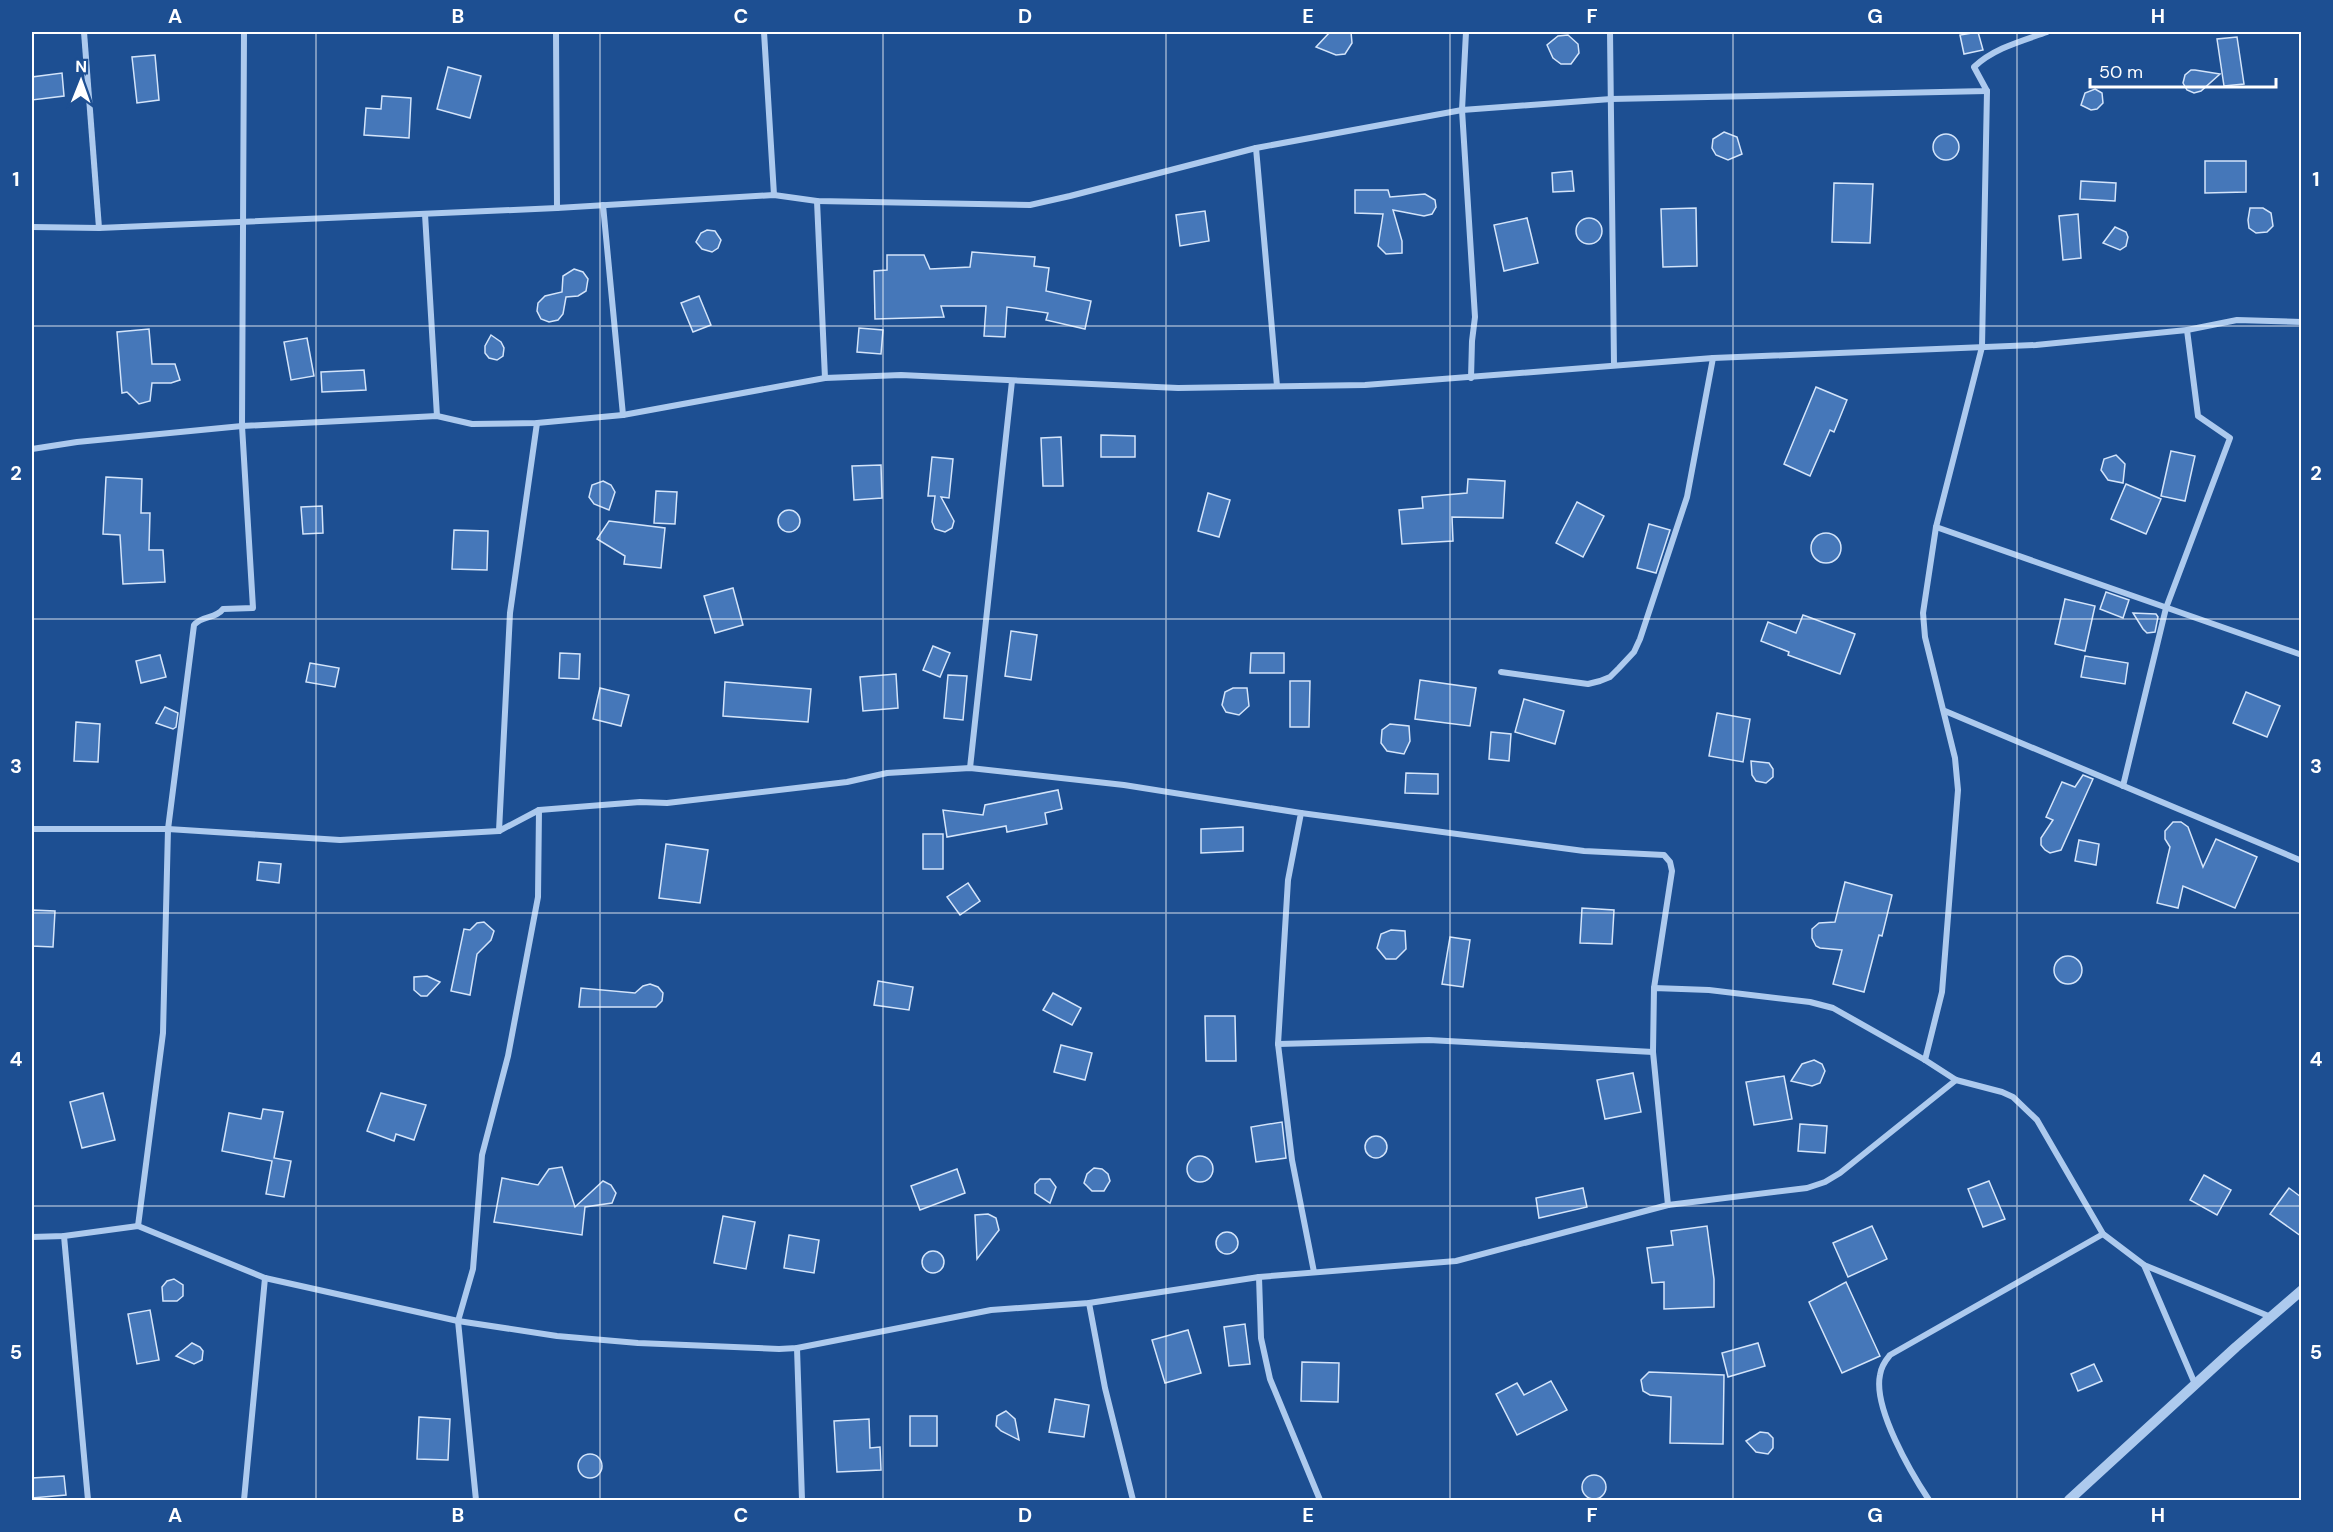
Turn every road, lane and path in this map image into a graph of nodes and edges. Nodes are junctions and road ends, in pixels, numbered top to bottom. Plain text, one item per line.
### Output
1 (84, 32) edge
2 (244, 32) edge
3 (556, 32) edge
4 (764, 32) edge
5 (1466, 32) edge
6 (1610, 32) edge
7 (2047, 32) edge
8 (1988, 92) junction
9 (1611, 99) junction
10 (1462, 110) junction
11 (1256, 148) junction
12 (774, 195) junction
13 (817, 201) junction
14 (603, 205) junction
15 (557, 208) junction
16 (425, 214) junction
17 (242, 222) junction
18 (32, 227) edge
19 (99, 228) junction
20 (2301, 322) edge
21 (2187, 330) junction
22 (1982, 347) junction
23 (1713, 358) junction
24 (1614, 364) junction
25 (825, 378) junction
26 (1471, 378) junction
27 (1012, 381) junction
28 (1277, 386) junction
29 (623, 415) junction
30 (437, 416) junction
31 (537, 423) junction
32 (242, 426) junction
33 (32, 449) edge
34 (1936, 527) junction
35 (2166, 608) junction
36 (2301, 655) edge
37 (1501, 672) dead end
38 (1945, 711) junction
39 (970, 768) junction
40 (2123, 786) junction
41 (539, 810) junction
42 (1301, 813) junction
43 (32, 829) edge
44 (168, 829) junction
45 (499, 831) junction
46 (2301, 861) edge
47 (1654, 988) junction
48 (1278, 1044) junction
49 (1653, 1052) junction
50 (1925, 1060) junction
51 (1956, 1080) junction
52 (1668, 1205) junction
53 (138, 1226) junction
54 (2103, 1234) junction
55 (64, 1236) junction
56 (32, 1237) edge
57 (2144, 1265) junction
58 (1314, 1272) junction
59 (1259, 1277) junction
60 (265, 1278) junction
61 (2301, 1290) edge
62 (1089, 1303) junction
63 (2271, 1318) junction
64 (458, 1321) junction
65 (797, 1348) junction
66 (2195, 1384) junction
67 (88, 1500) edge
68 (244, 1500) edge
69 (476, 1500) edge
70 (802, 1500) edge
71 (1133, 1500) edge
72 (1320, 1500) edge
73 (1929, 1500) edge
74 (2069, 1500) edge

1 - 19 street
2 - 17 street
3 - 15 street
4 - 12 street
5 - 10 street
6 - 9 street
7 - 8 street
8 - 9 street
8 - 22 street
9 - 10 street
9 - 24 street
10 - 11 street
10 - 26 street
11 - 13 street
11 - 28 street
12 - 13 street
12 - 14 street
13 - 25 street
14 - 15 street
14 - 29 street
15 - 16 street
16 - 17 street
16 - 30 street
17 - 19 street
17 - 32 street
18 - 19 street
20 - 21 street
21 - 22 street
21 - 35 street
22 - 23 street
22 - 34 street
23 - 24 street
23 - 37 street
24 - 26 street
25 - 27 street
25 - 29 street
26 - 28 street
27 - 28 street
27 - 39 street
29 - 31 street
30 - 31 street
30 - 32 street
31 - 45 street
32 - 33 street
32 - 44 street
34 - 35 street
34 - 38 street
35 - 36 street
35 - 40 street
38 - 40 street
38 - 50 street
39 - 41 street
39 - 42 street
40 - 46 street
41 - 45 street
41 - 64 street
42 - 47 street
42 - 48 street
43 - 44 street
44 - 45 street
44 - 53 street
47 - 49 street
47 - 50 street
48 - 49 street
48 - 58 street
49 - 52 street
50 - 51 street
51 - 52 street
51 - 54 street
52 - 58 street
53 - 55 street
53 - 60 street
54 - 57 street
54 - 73 street
55 - 56 street
55 - 67 street
57 - 63 street
57 - 66 street
58 - 59 street
59 - 62 street
59 - 72 street
60 - 64 street
60 - 68 street
61 - 63 street
62 - 65 street
62 - 71 street
63 - 66 street
64 - 65 street
64 - 69 street
65 - 70 street
66 - 74 street

